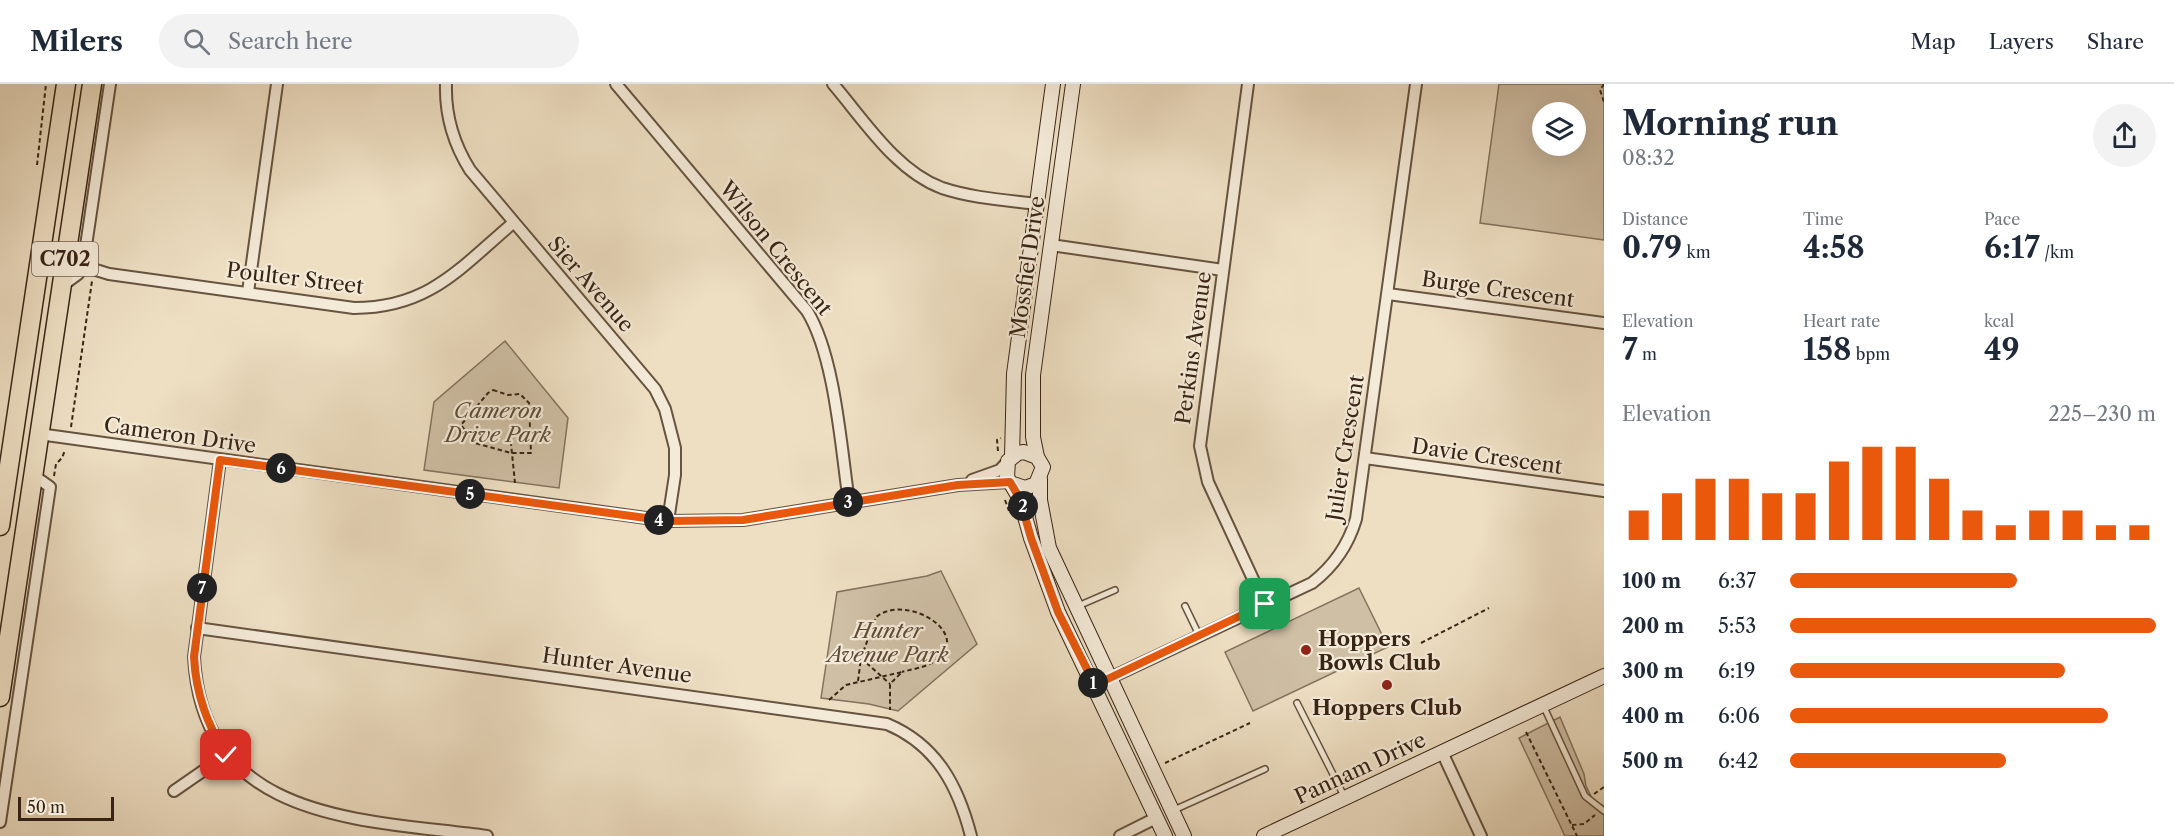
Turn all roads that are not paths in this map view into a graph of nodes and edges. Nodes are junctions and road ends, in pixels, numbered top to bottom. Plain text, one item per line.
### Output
1 (66, 84) edge
2 (92, 84) edge
3 (110, 84) edge
4 (277, 84) edge
5 (446, 84) edge
6 (616, 84) edge
7 (833, 84) edge
8 (1053, 84) edge
9 (1073, 84) edge
10 (1248, 84) edge
11 (1416, 84) edge
12 (1037, 204) junction
13 (1056, 208) junction
14 (513, 223) junction
15 (1033, 242) junction
16 (1051, 245) junction
17 (83, 266) junction
18 (1223, 270) junction
19 (61, 286) junction
20 (248, 292) junction
21 (1388, 294) junction
22 (1604, 323) edge
23 (29, 331) junction
24 (14, 431) junction
25 (39, 434) junction
26 (1037, 457) junction
27 (1365, 458) junction
28 (1010, 459) junction
29 (220, 460) junction
30 (33, 475) junction
31 (1040, 479) junction
32 (1012, 483) junction
33 (958, 485) junction
34 (5, 491) junction
35 (1604, 491) edge
36 (849, 502) junction
37 (668, 521) junction
38 (0, 526) edge
39 (1115, 590) dead end
40 (1265, 604) junction
41 (1076, 606) junction
42 (1185, 606) dead end
43 (197, 628) junction
44 (1199, 635) junction
45 (1604, 675) edge
46 (1110, 678) junction
47 (1095, 685) junction
48 (0, 697) edge
49 (1297, 703) dead end
50 (1543, 704) junction
51 (1442, 752) junction
52 (226, 755) junction
53 (1265, 769) dead end
54 (174, 791) dead end
55 (1345, 798) junction
56 (1172, 811) junction
57 (1603, 811) edge
58 (1156, 819) junction
59 (0, 822) edge
60 (487, 836) edge
61 (971, 836) edge
62 (1120, 836) edge
63 (1165, 836) edge
64 (1184, 836) edge
65 (1264, 836) edge
66 (1481, 836) edge

1 - 23 highway, C702
2 - 19 highway, C702
3 - 17 street
4 - 20 street
5 - 14 street, Sier Avenue
6 - 36 street, Wilson Crescent
7 - 12 street
8 - 12 street, Mossfiel Drive
9 - 13 street, Mossfiel Drive
10 - 18 street, Perkins Avenue
11 - 21 street, Julier Crescent
12 - 13 street
12 - 15 street, Mossfiel Drive
13 - 16 street, Mossfiel Drive
14 - 20 street, Poulter Street
14 - 37 street, Sier Avenue
15 - 16 street
15 - 28 street, Mossfiel Drive
16 - 18 street
16 - 26 street, Mossfiel Drive
17 - 19 street
17 - 20 street, Poulter Street
18 - 40 street, Perkins Avenue
19 - 23 highway
19 - 25 highway, C702
21 - 22 street, Burge Crescent
21 - 27 street, Julier Crescent
23 - 24 highway, C702
24 - 25 highway
24 - 34 highway, C702
25 - 29 street, Cameron Drive
25 - 30 highway, C702
26 - 28 street
26 - 31 street
27 - 35 street, Davie Crescent
27 - 40 street, Julier Crescent
28 - 32 street
28 - 33 street, Cameron Drive
29 - 37 street, Cameron Drive
29 - 43 street
30 - 34 highway
30 - 48 highway, C702
30 - 59 street
31 - 32 street
31 - 41 street
32 - 33 street, Cameron Drive
32 - 47 street
33 - 36 street, Cameron Drive
34 - 38 highway, C702
36 - 37 street, Cameron Drive
39 - 41 lane
40 - 44 street, Julier Crescent
41 - 46 street
42 - 44 lane
43 - 52 street
43 - 61 street, Hunter Avenue
44 - 46 street, Julier Crescent
45 - 50 street, Pannam Drive
46 - 47 street
46 - 56 street
47 - 58 street
49 - 55 lane
50 - 51 street, Pannam Drive
50 - 57 lane
51 - 55 street, Pannam Drive
51 - 66 street
52 - 54 street
52 - 60 street
53 - 56 lane
55 - 65 street, Pannam Drive
56 - 58 street
56 - 64 street
58 - 62 street
58 - 63 street

